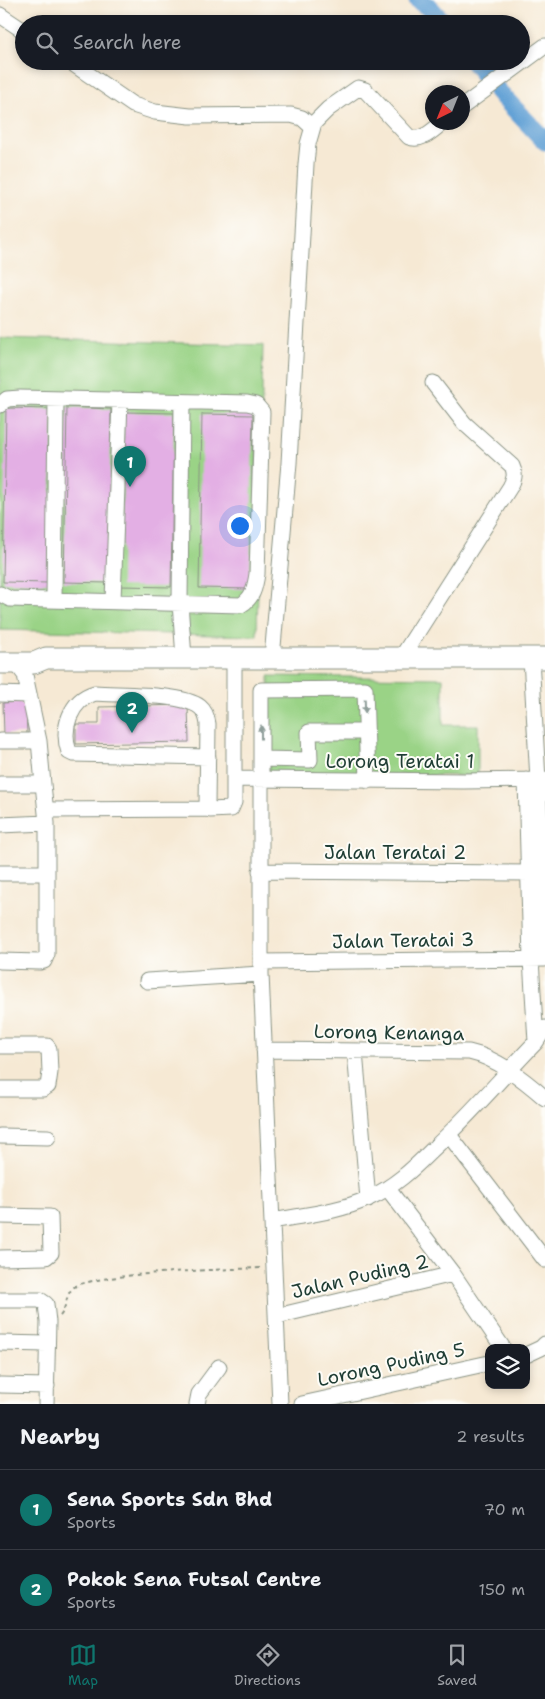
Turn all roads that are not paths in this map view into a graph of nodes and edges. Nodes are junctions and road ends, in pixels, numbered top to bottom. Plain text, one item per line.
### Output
1 (0, 15) edge
2 (15, 24) edge
3 (545, 46) edge
4 (530, 57) edge
5 (84, 70) edge
6 (513, 70) edge
7 (470, 101) edge
8 (312, 127) junction
9 (433, 130) edge
10 (433, 383) dead end
11 (56, 399) junction
12 (120, 400) junction
13 (182, 402) junction
14 (0, 405) edge
15 (0, 594) edge
16 (54, 600) junction
17 (113, 601) junction
18 (180, 603) junction
19 (184, 658) junction
20 (234, 658) junction
21 (272, 658) junction
22 (401, 658) junction
23 (538, 658) edge
24 (19, 662) edge
25 (0, 694) edge
26 (28, 694) junction
27 (366, 732) junction
28 (0, 740) edge
29 (39, 741) junction
30 (208, 757) junction
31 (261, 759) junction
32 (234, 779) junction
33 (261, 780) junction
34 (537, 780) edge
35 (368, 781) junction
36 (0, 784) edge
37 (44, 784) junction
38 (209, 809) junction
39 (542, 815) edge
40 (46, 817) junction
41 (0, 825) edge
42 (260, 871) junction
43 (0, 873) edge
44 (47, 873) junction
45 (530, 873) junction
46 (545, 950) edge
47 (538, 959) edge
48 (0, 961) edge
49 (261, 968) junction
50 (147, 981) dead end
51 (545, 1028) edge
52 (536, 1042) junction
53 (0, 1046) edge
54 (264, 1050) junction
55 (355, 1052) junction
56 (509, 1070) junction
57 (0, 1089) edge
58 (545, 1098) edge
59 (449, 1135) junction
60 (0, 1136) edge
61 (48, 1137) dead end
62 (388, 1189) junction
63 (368, 1199) junction
64 (0, 1216) edge
65 (272, 1221) junction
66 (0, 1258) edge
67 (545, 1260) edge
68 (454, 1274) junction
69 (0, 1300) edge
70 (277, 1316) junction
71 (0, 1343) edge
72 (47, 1344) junction
73 (500, 1344) edge
74 (545, 1344) edge
75 (530, 1353) edge
76 (485, 1364) edge
77 (219, 1367) dead end
78 (0, 1385) edge
79 (47, 1386) junction
80 (46, 1404) edge
81 (197, 1404) edge
82 (280, 1404) edge
83 (302, 1404) edge

1 - 2 street
3 - 4 street
5 - 8 street
6 - 7 street
8 - 9 street
8 - 21 street
10 - 22 street
11 - 12 street
11 - 14 street
11 - 16 street
12 - 13 street
12 - 17 street
13 - 18 street
13 - 18 street
15 - 16 street
16 - 17 street
17 - 18 street
18 - 19 street
19 - 20 highway
19 - 24 highway
20 - 21 highway
20 - 32 street
21 - 22 highway
22 - 23 highway
23 - 34 street
24 - 26 street
25 - 26 street
26 - 29 street
27 - 31 street
31 -> 27 street
27 - 35 street
28 - 29 street
29 - 37 street
30 - 30 street
30 - 38 street
31 - 33 street
32 - 33 street, Lorong Teratai 1
32 - 38 street
33 - 35 street, Lorong Teratai 1
33 - 42 street
34 - 35 street, Lorong Teratai 1
34 - 39 street
34 - 45 street
36 - 37 street
37 - 40 street
38 - 40 street
39 - 46 street
40 - 41 street
40 - 44 street
42 - 45 street, Jalan Teratai 2
42 - 49 street
43 - 44 street
44 - 48 street
45 - 47 street
47 - 49 street, Jalan Teratai 3
47 - 52 street
49 - 50 street, Jalan Teratai 3
49 - 54 street
51 - 52 street
52 - 56 street
53 - 57 street
54 - 55 street, Lorong Kenanga
54 - 65 street
55 - 56 street, Lorong Kenanga
55 - 63 street
56 - 58 street, Lorong Kenanga
56 - 59 street
59 - 62 street
59 - 67 street
60 - 61 street
62 - 63 street
62 - 68 street
63 - 65 street
64 - 66 street
65 - 70 street
68 - 70 street, Jalan Puding 2
68 - 73 street
69 - 72 street
70 - 82 street
71 - 72 street
72 - 79 street
74 - 75 street
76 - 83 street, Lorong Puding 5
77 - 81 street
78 - 79 street
79 - 80 street

